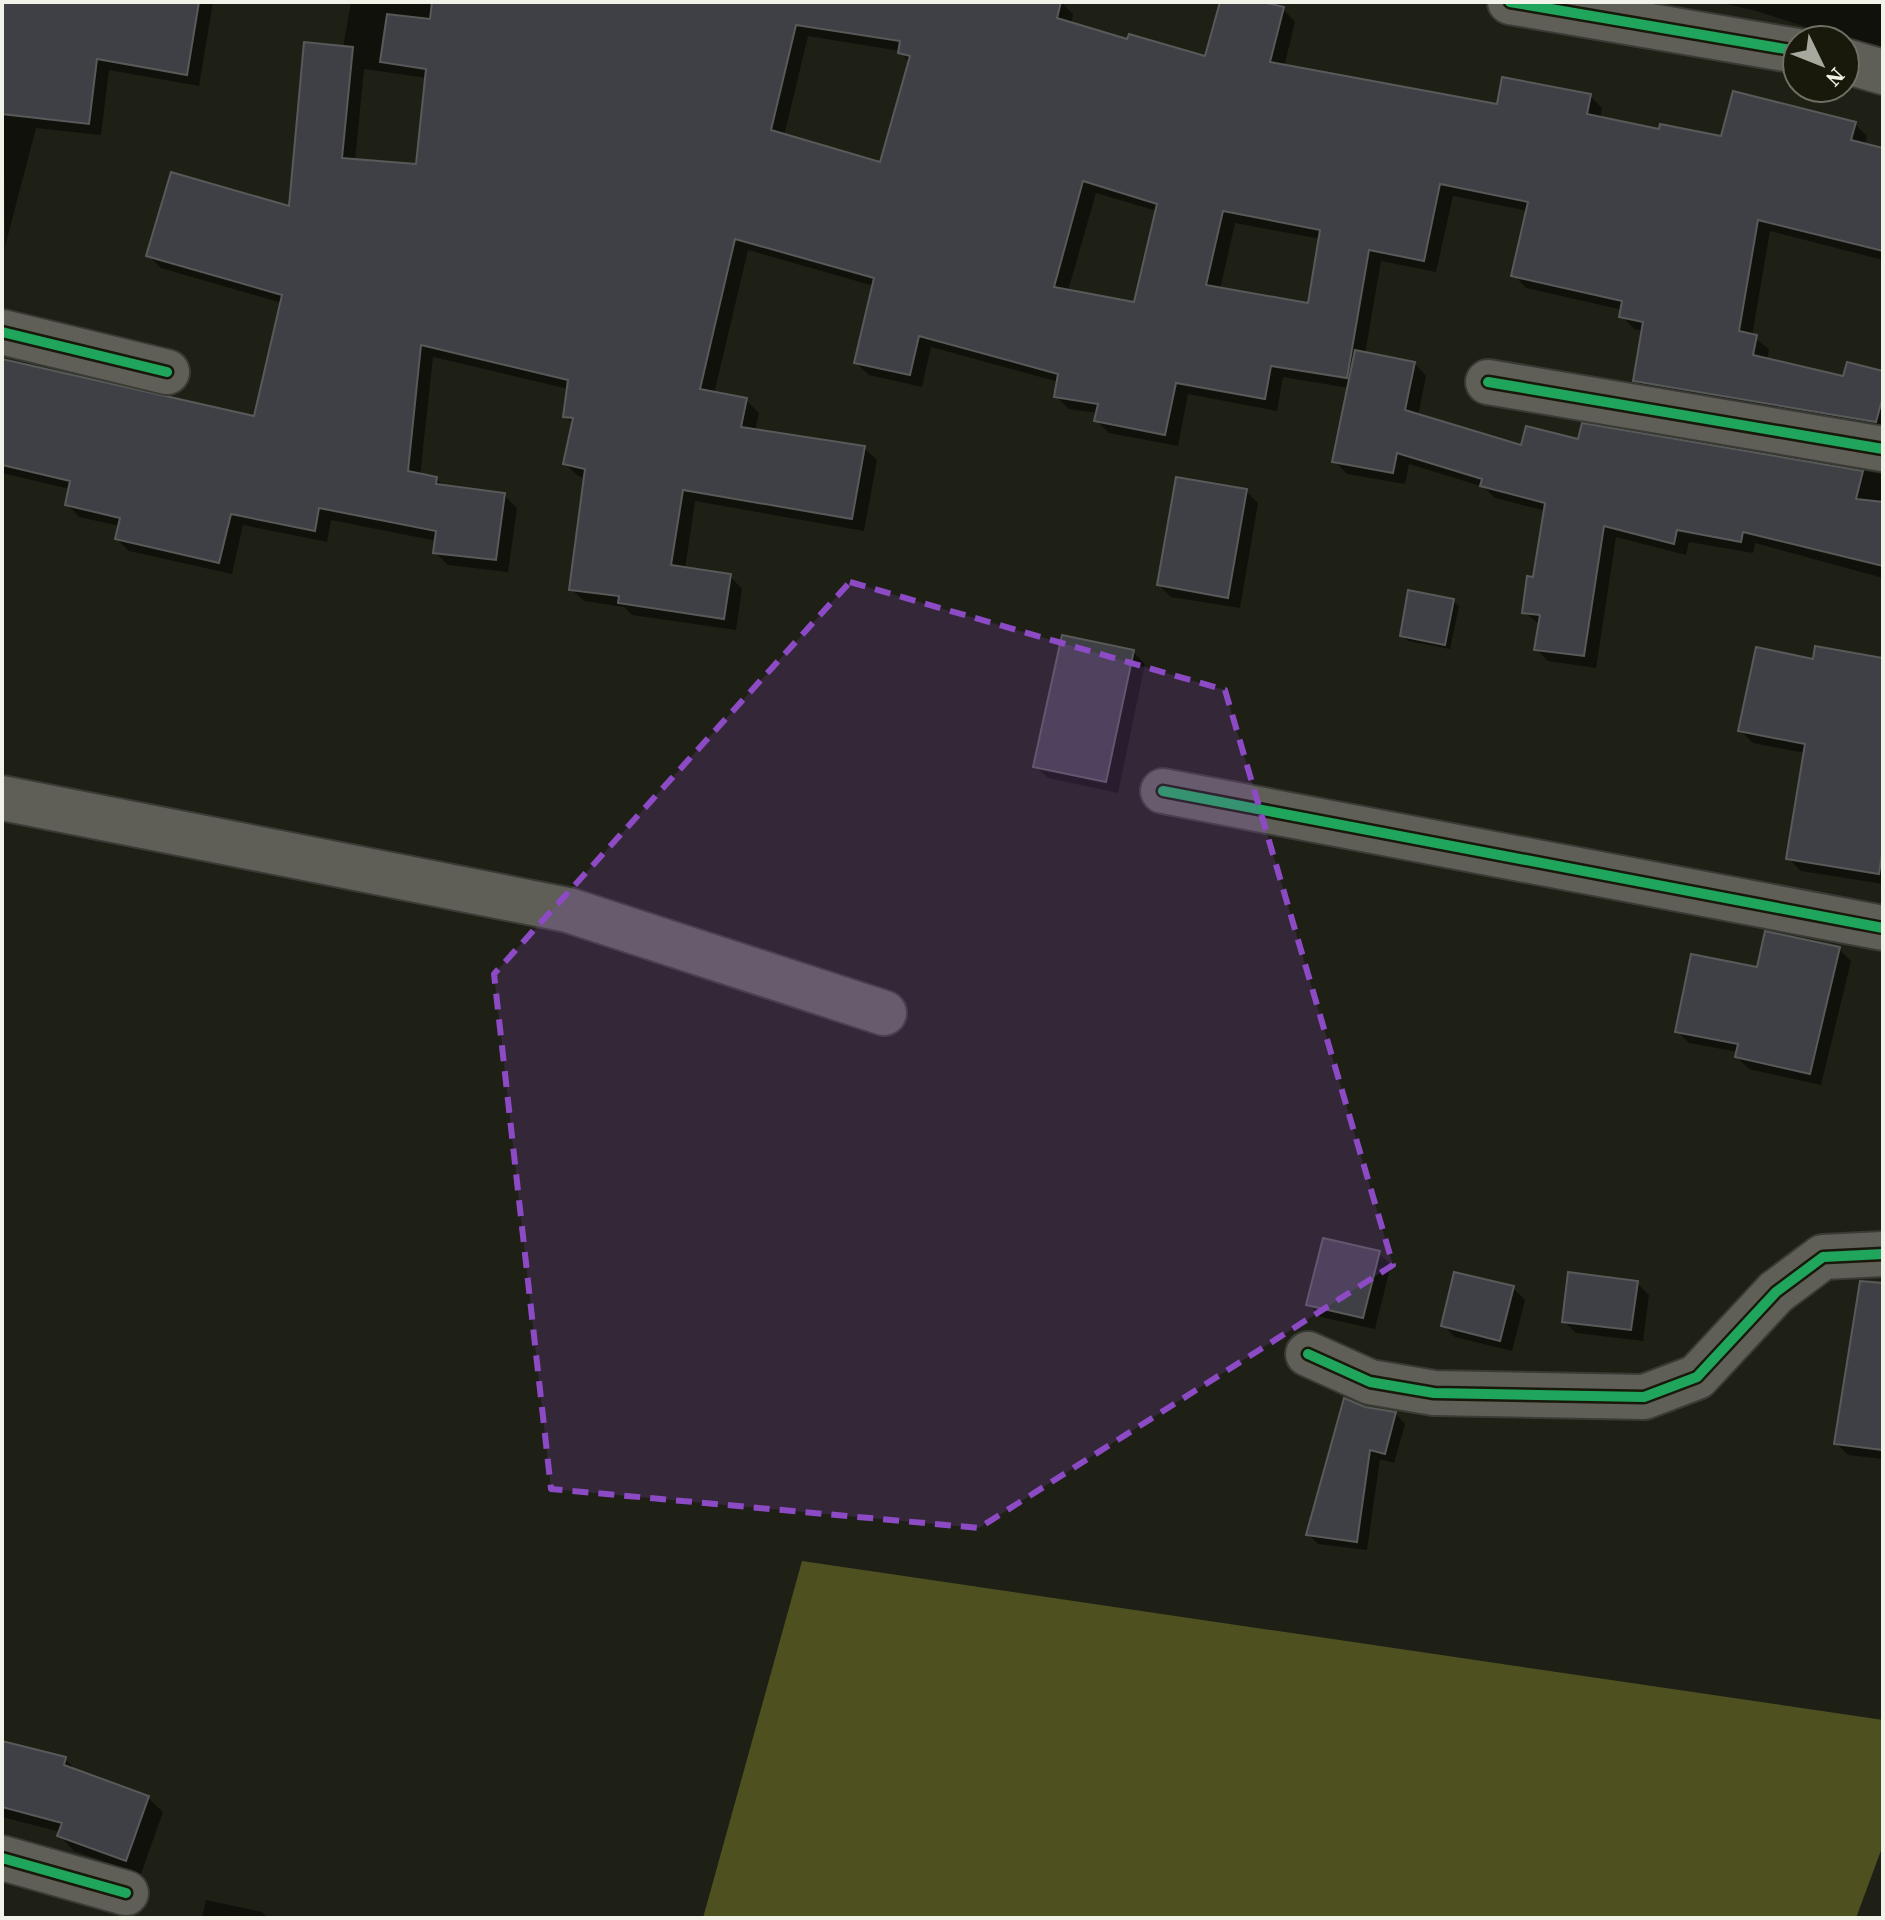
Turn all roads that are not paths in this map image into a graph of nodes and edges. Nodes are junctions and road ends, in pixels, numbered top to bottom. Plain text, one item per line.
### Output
1 (1510, 2) edge
2 (1781, 48) edge
3 (1861, 66) edge
4 (1883, 72) edge
5 (2, 332) edge
6 (167, 372) dead end
7 (1488, 382) dead end
8 (1883, 449) edge
9 (1163, 791) dead end
10 (2, 798) edge
11 (1883, 928) edge
12 (884, 1013) dead end
13 (1883, 1254) edge
14 (1308, 1354) dead end
15 (2, 1858) edge
16 (126, 1893) dead end

1 - 2 street
3 - 4 street
5 - 6 street
7 - 8 street
9 - 11 street
10 - 12 street
13 - 14 street
15 - 16 street

